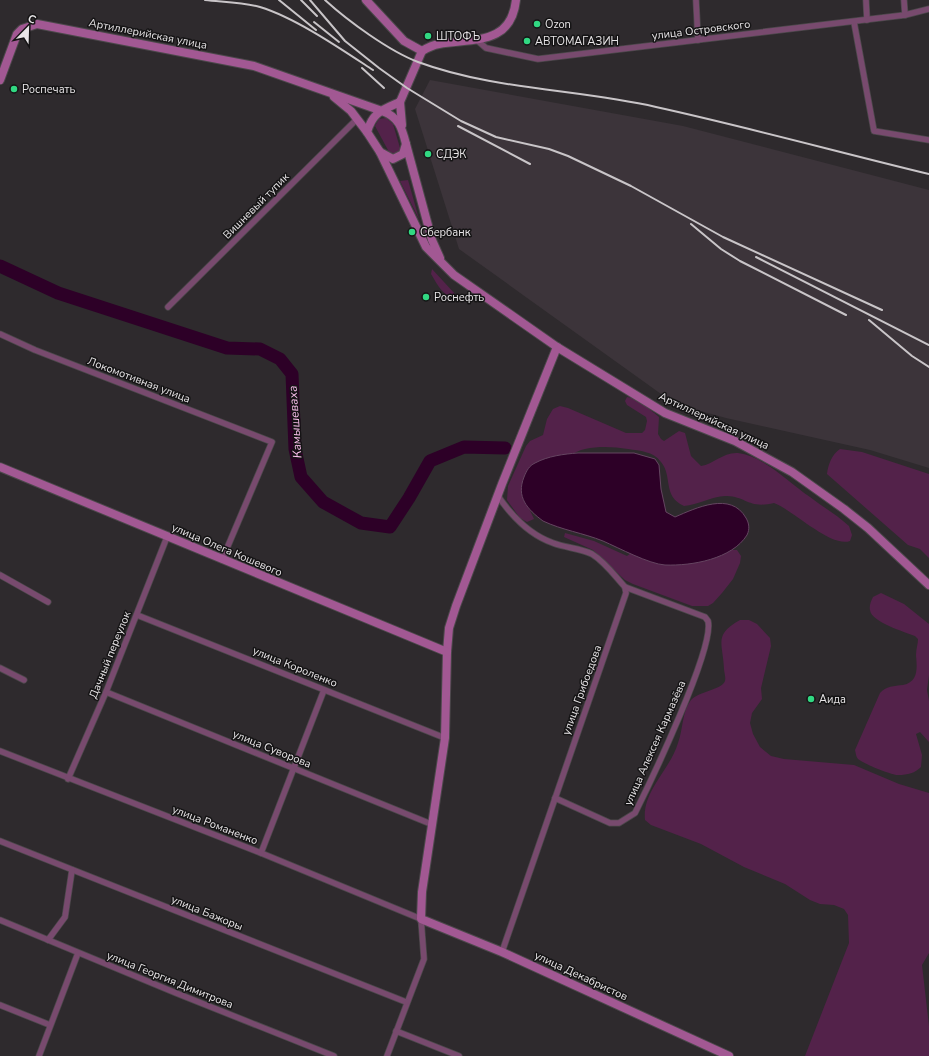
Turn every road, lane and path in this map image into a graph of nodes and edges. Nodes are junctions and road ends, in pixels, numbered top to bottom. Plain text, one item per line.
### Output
1 (366, 0) edge
2 (516, 0) edge
3 (696, 0) edge
4 (866, 0) edge
5 (904, 0) edge
6 (929, 9) edge
7 (905, 16) junction
8 (867, 20) junction
9 (854, 22) junction
10 (478, 40) junction
11 (698, 40) junction
12 (422, 51) junction
13 (0, 80) edge
14 (323, 90) junction
15 (400, 102) junction
16 (382, 110) junction
17 (358, 119) junction
18 (402, 128) junction
19 (367, 132) junction
20 (929, 140) edge
21 (406, 144) junction
22 (380, 152) junction
23 (442, 262) junction
24 (168, 307) dead end
25 (0, 334) edge
26 (557, 346) junction
27 (0, 467) edge
28 (498, 496) junction
29 (167, 537) junction
30 (222, 560) junction
31 (0, 575) edge
32 (929, 585) edge
33 (625, 587) junction
34 (48, 602) dead end
35 (137, 615) junction
36 (447, 652) junction
37 (0, 668) edge
38 (24, 680) dead end
39 (324, 690) junction
40 (106, 692) junction
41 (445, 738) junction
42 (0, 751) edge
43 (294, 768) junction
44 (68, 779) junction
45 (555, 798) junction
46 (431, 824) junction
47 (0, 841) edge
48 (261, 853) junction
49 (72, 870) junction
50 (421, 919) junction
51 (0, 920) edge
52 (48, 940) junction
53 (502, 952) junction
54 (78, 953) junction
55 (406, 1002) junction
56 (0, 1006) edge
57 (50, 1025) junction
58 (396, 1031) junction
59 (39, 1056) edge
60 (334, 1056) edge
61 (387, 1056) edge
62 (459, 1056) edge
63 (729, 1056) edge

1 - 12 main road
2 - 10 main road
3 - 11 street
4 - 8 street
5 - 7 street
6 - 7 street, улица Островского
7 - 8 street, улица Островского
8 - 9 street, улица Островского
9 - 11 street, улица Островского
9 - 20 street
10 - 11 street, улица Островского
10 - 12 main road
12 - 15 main road
13 - 14 main road, Артиллерийская улица
14 - 16 main road, Артиллерийская улица
14 - 17 main road, Артиллерийская улица
15 - 16 main road
15 - 18 main road, Артиллерийская улица
16 - 18 main road, Артиллерийская улица
16 - 19 main road
17 - 19 main road, Артиллерийская улица
17 - 24 street, Вишневый тупик
18 - 21 main road, Артиллерийская улица
19 - 22 main road, Артиллерийская улица
21 - 22 main road
21 - 23 main road, Артиллерийская улица
22 - 23 main road, Артиллерийская улица
23 - 26 main road, Артиллерийская улица
25 - 30 street, Локомотивная улица
26 - 28 main road
26 - 32 main road, Артиллерийская улица
27 - 29 main road, улица Олега Кошевого
28 - 33 street
28 - 36 main road
29 - 30 main road, улица Олега Кошевого
29 - 35 street, Дачный переулок
30 - 36 main road, улица Олега Кошевого
31 - 34 street
33 - 45 street, улица Грибоедова
33 - 45 street, улица Алексея Кармазёва
35 - 39 street, улица Короленко
35 - 40 street, Дачный переулок
36 - 41 main road
37 - 38 street
39 - 41 street, улица Короленко
39 - 43 street
40 - 43 street, улица Суворова
40 - 44 street, Дачный переулок
41 - 46 main road
42 - 44 street, улица Романенко
43 - 46 street, улица Суворова
43 - 48 street
44 - 48 street, улица Романенко
45 - 53 street, улица Грибоедова
46 - 50 main road
47 - 49 street, улица Бажоры
48 - 50 street, улица Романенко
49 - 52 street
49 - 55 street, улица Бажоры
50 - 53 main road, улица Декабристов
50 - 55 street
51 - 52 street, улица Георгия Димитрова
52 - 54 street, улица Георгия Димитрова
53 - 63 main road, улица Декабристов
54 - 57 street
54 - 60 street, улица Георгия Димитрова
55 - 58 street
56 - 57 street
57 - 59 street
58 - 61 street
58 - 62 street

